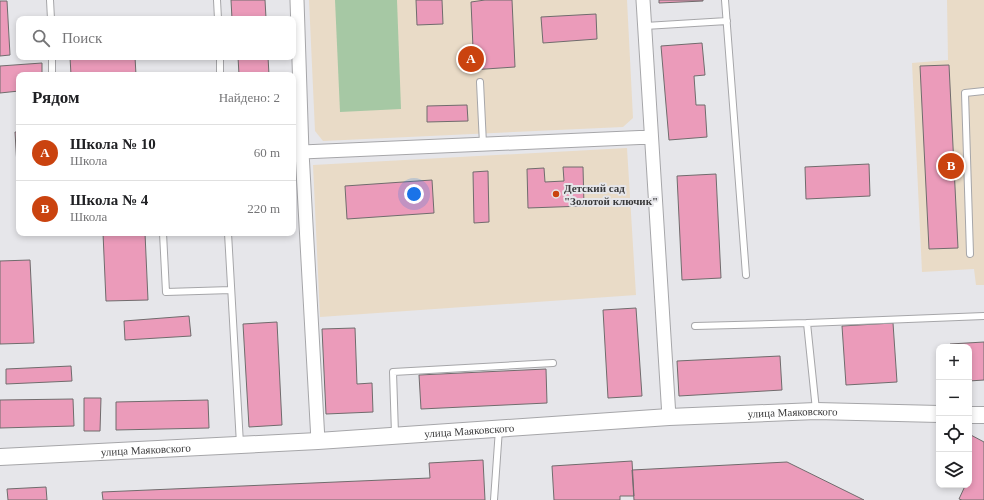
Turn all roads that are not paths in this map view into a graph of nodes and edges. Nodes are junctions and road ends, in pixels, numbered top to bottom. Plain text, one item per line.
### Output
1 (50, 0) edge
2 (217, 0) edge
3 (297, 0) edge
4 (643, 0) edge
5 (725, 0) edge
6 (51, 16) edge
7 (218, 16) edge
8 (727, 22) junction
9 (645, 26) junction
10 (52, 60) edge
11 (220, 60) edge
12 (52, 72) edge
13 (220, 72) edge
14 (480, 82) dead end
15 (984, 92) edge
16 (651, 137) junction
17 (483, 144) junction
18 (302, 152) junction
19 (163, 236) edge
20 (228, 236) edge
21 (970, 254) dead end
22 (746, 275) dead end
23 (231, 290) junction
24 (984, 316) edge
25 (807, 323) junction
26 (695, 326) dead end
27 (553, 363) dead end
28 (816, 412) junction
29 (936, 414) edge
30 (972, 414) edge
31 (984, 416) edge
32 (669, 417) junction
33 (499, 429) junction
34 (395, 436) junction
35 (318, 441) junction
36 (240, 445) junction
37 (0, 457) edge
38 (494, 500) edge

1 - 6 lane
2 - 7 lane
3 - 18 street
4 - 9 street
5 - 8 lane
8 - 9 lane
8 - 22 lane
9 - 16 street
10 - 12 lane
11 - 13 lane
14 - 17 lane
15 - 21 lane
16 - 17 street
16 - 32 street
17 - 18 street
18 - 35 street
19 - 23 lane
20 - 23 lane
23 - 36 lane
24 - 25 lane
25 - 26 lane
25 - 28 lane
27 - 34 lane
28 - 29 street, улица Маяковского
28 - 32 street, улица Маяковского
30 - 31 street
32 - 33 street, улица Маяковского
33 - 34 street, улица Маяковского
33 - 38 lane
34 - 35 street, улица Маяковского
35 - 36 street, улица Маяковского
36 - 37 street, улица Маяковского

